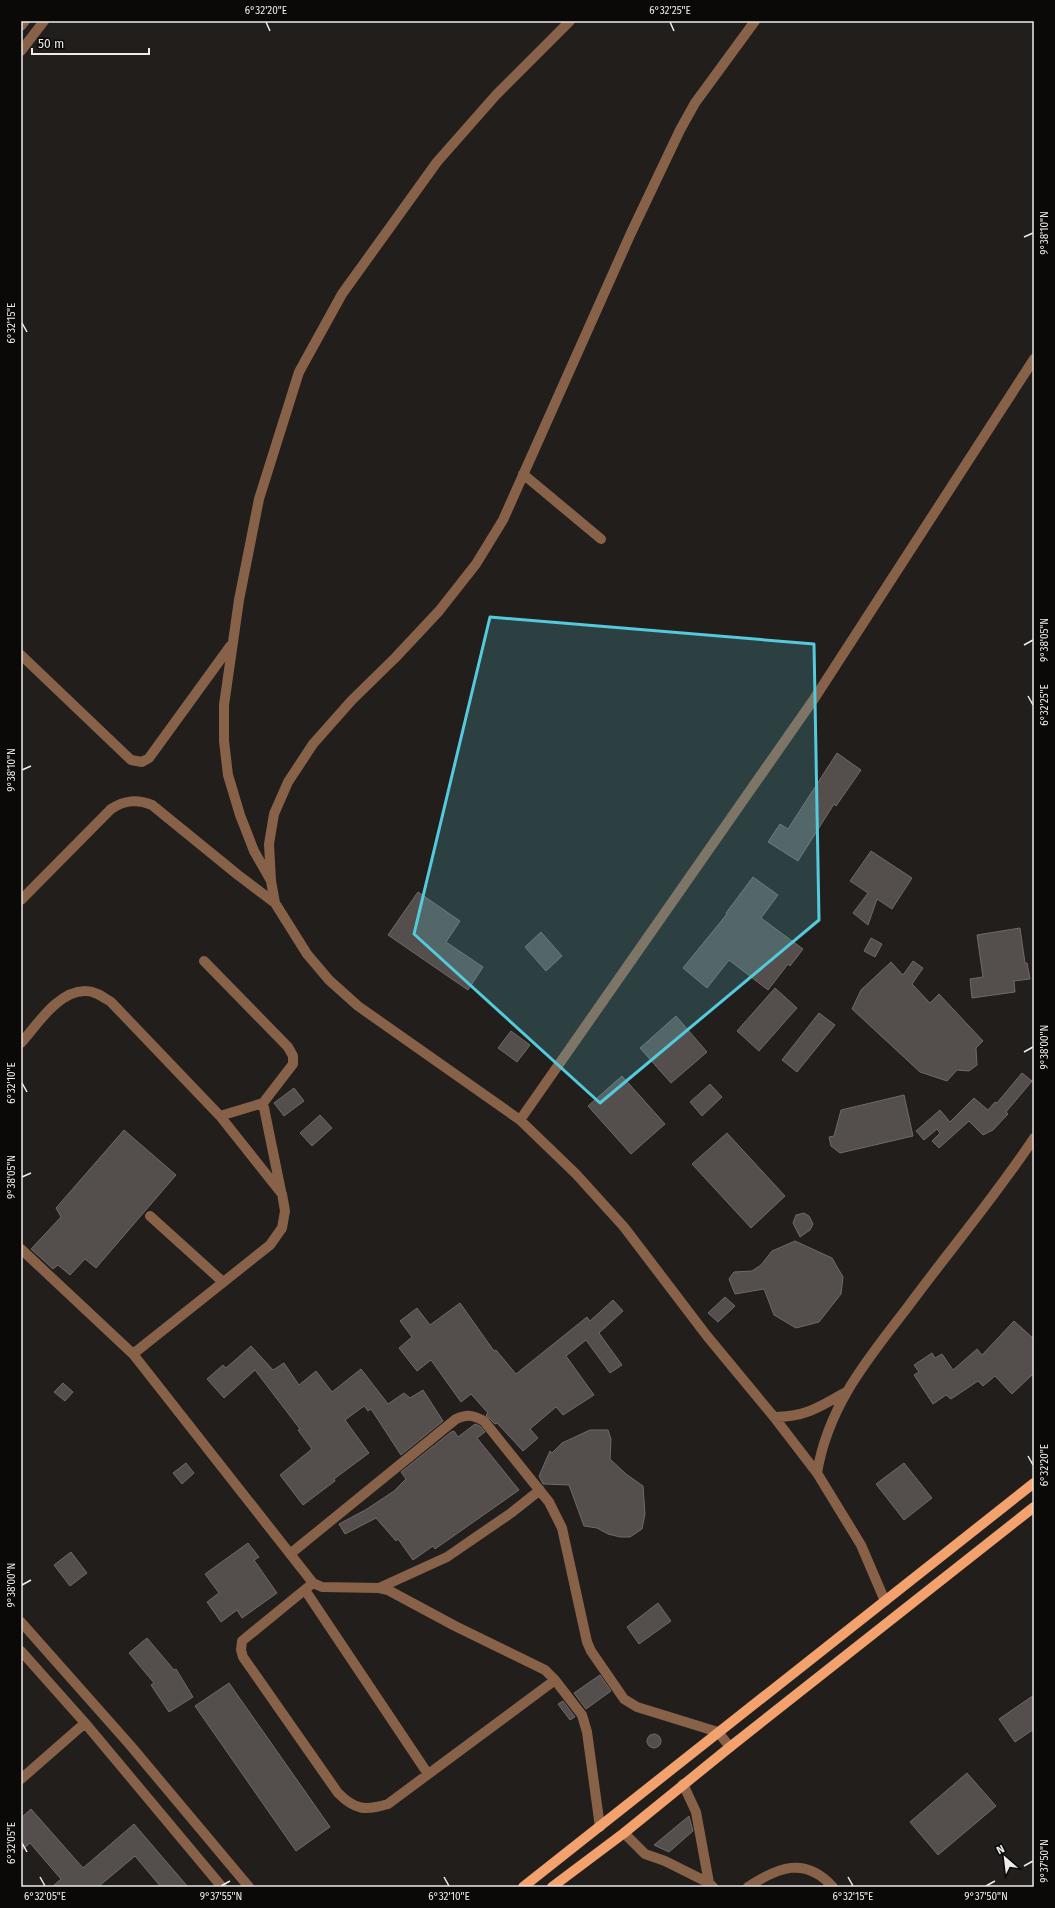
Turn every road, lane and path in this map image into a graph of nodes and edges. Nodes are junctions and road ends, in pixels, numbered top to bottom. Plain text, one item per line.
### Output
1 (25, 21) edge
2 (44, 21) edge
3 (570, 21) edge
4 (755, 21) edge
5 (21, 26) edge
6 (21, 51) edge
7 (1034, 359) edge
8 (523, 474) junction
9 (602, 539) dead end
10 (232, 644) junction
11 (21, 654) edge
12 (271, 881) junction
13 (21, 900) edge
14 (275, 903) junction
15 (204, 961) dead end
16 (21, 1043) edge
17 (263, 1103) junction
18 (220, 1116) junction
19 (520, 1120) junction
20 (1034, 1138) edge
21 (282, 1194) junction
22 (150, 1216) dead end
23 (21, 1249) edge
24 (223, 1282) junction
25 (133, 1354) junction
26 (846, 1392) junction
27 (774, 1416) junction
28 (817, 1473) junction
29 (1034, 1483) edge
30 (540, 1490) junction
31 (1034, 1507) edge
32 (290, 1554) junction
33 (313, 1583) junction
34 (379, 1588) junction
35 (305, 1590) junction
36 (885, 1600) junction
37 (21, 1622) edge
38 (21, 1651) edge
39 (555, 1680) junction
40 (85, 1723) junction
41 (718, 1732) junction
42 (730, 1747) junction
43 (428, 1774) junction
44 (21, 1779) edge
45 (683, 1784) junction
46 (600, 1828) junction
47 (624, 1833) junction
48 (711, 1885) edge
49 (222, 1887) edge
50 (249, 1887) edge
51 (523, 1887) edge
52 (552, 1887) edge
53 (748, 1887) edge
54 (833, 1887) edge

1 - 5 street
2 - 6 street
3 - 10 street
4 - 8 street
7 - 19 street
8 - 9 street
8 - 12 street
10 - 11 street
10 - 12 street
12 - 14 street
13 - 14 street
14 - 19 street
15 - 17 street
16 - 18 street
17 - 18 street
17 - 21 street
18 - 21 street
19 - 27 street
20 - 26 street
21 - 24 street
22 - 24 street
23 - 25 street
24 - 25 street
25 - 32 street
26 - 27 street
26 - 28 street
27 - 28 street
28 - 36 street
29 - 36 main road
30 - 32 street
30 - 34 street
30 - 41 street
31 - 42 main road
32 - 33 street
33 - 34 street
33 - 35 street
34 - 39 street
35 - 43 street
35 - 43 street
36 - 41 main road
37 - 50 street
38 - 40 street
39 - 43 street
39 - 46 street
40 - 44 street
40 - 49 street
41 - 42 street
41 - 46 main road
42 - 45 main road
45 - 47 main road
45 - 48 street
46 - 51 main road
47 - 48 street
47 - 52 main road
53 - 54 street

